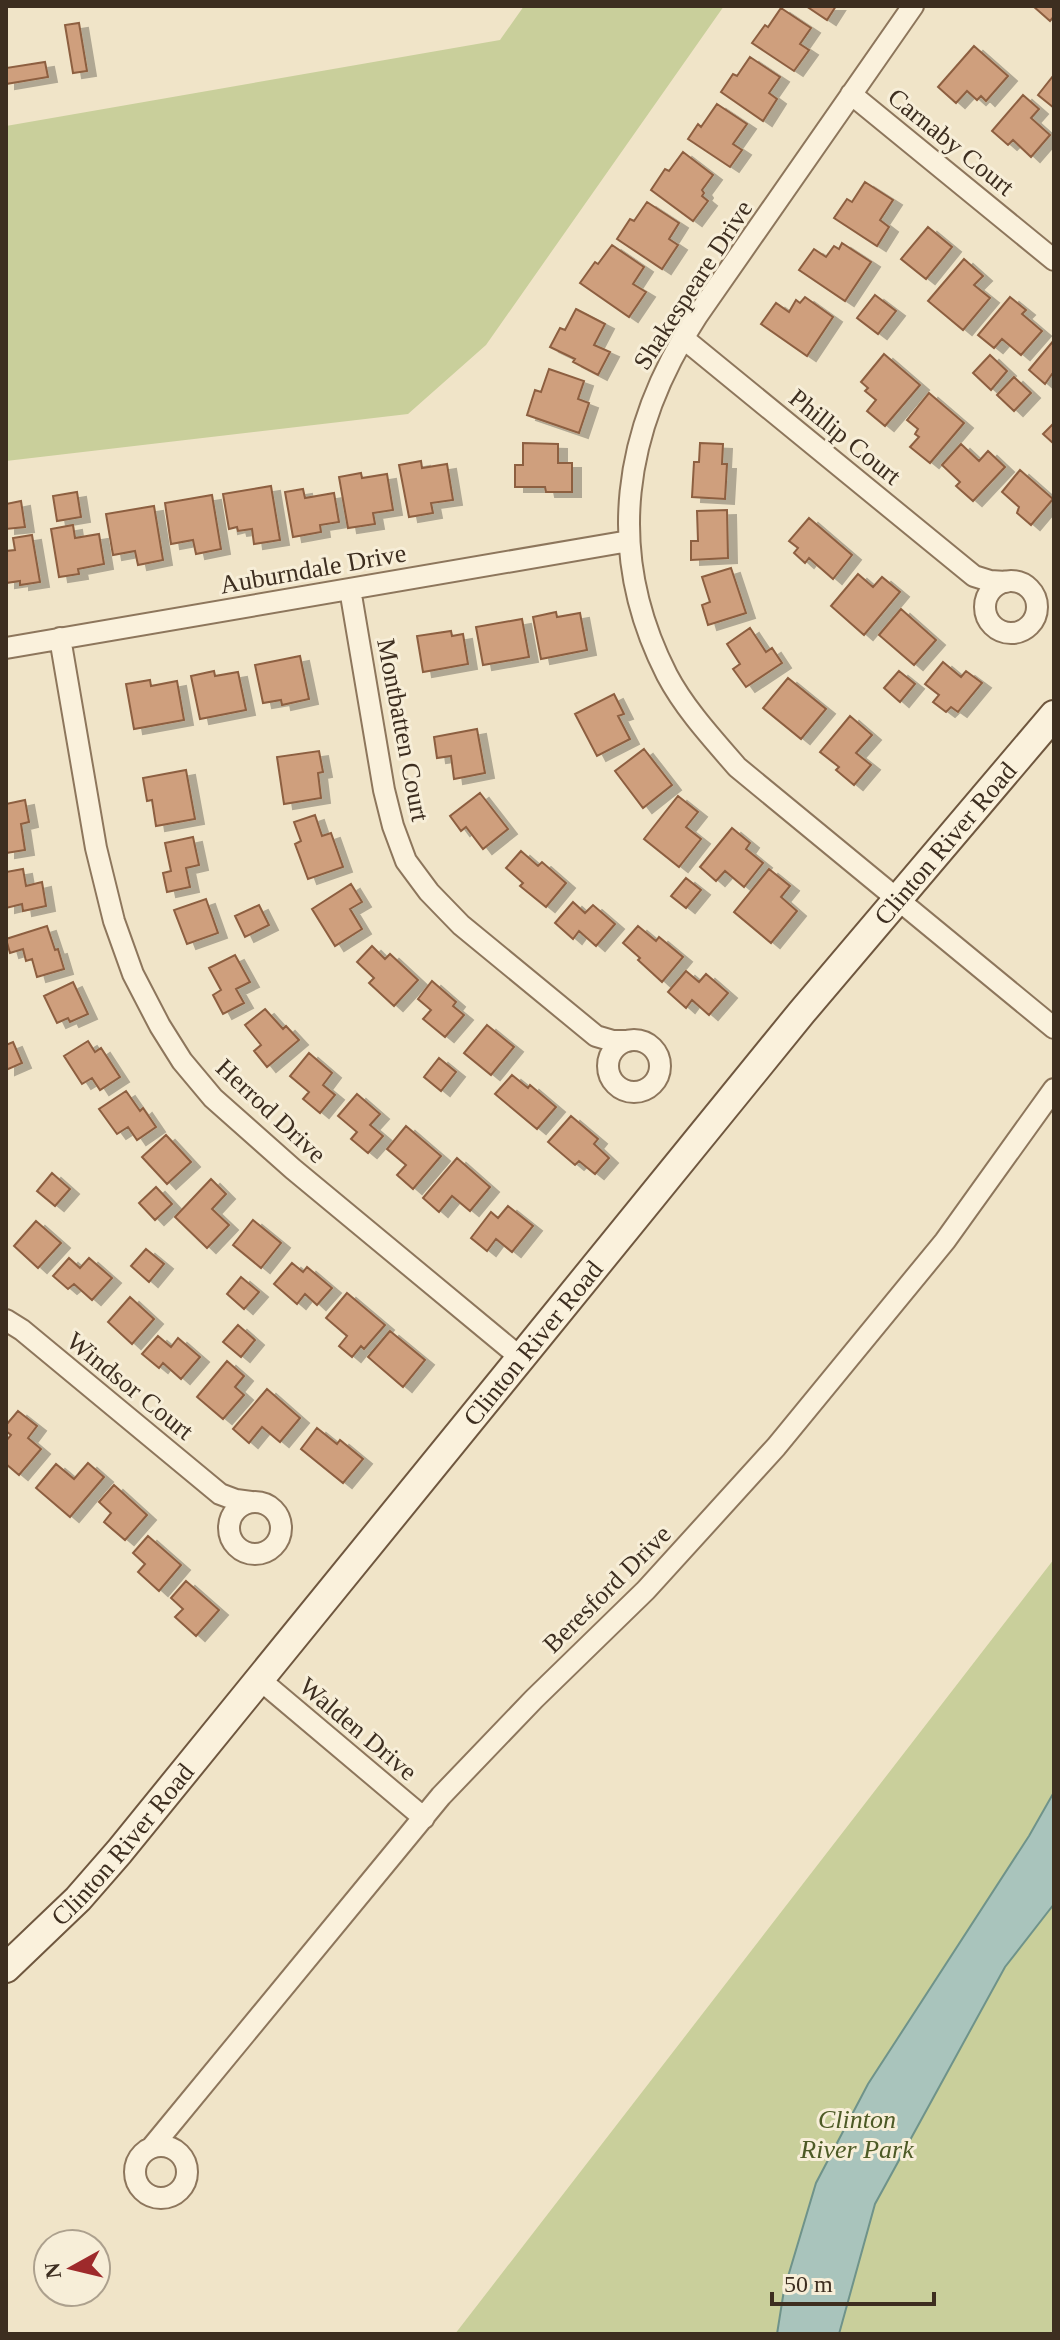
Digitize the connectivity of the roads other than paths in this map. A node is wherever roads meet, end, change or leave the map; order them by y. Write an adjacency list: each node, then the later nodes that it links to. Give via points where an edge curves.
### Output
1 (913, 6): 2 (street, Shakespeare Drive)
2 (851, 94): 3 (street, Carnaby Court); 4 (street, Shakespeare Drive)
3 (1054, 260)
4 (683, 338): 5 (street, Shakespeare Drive, via 655,390 645,422 636,457); 6 (street, Phillip Court)
5 (629, 541): 8 (street, Auburndale Drive); 13 (street, Shakespeare Drive, via 646,624 667,675 694,717 737,767)
6 (974, 576): 7 (street, Phillip Court); 9 (street, Phillip Court)
7 (1006, 582): 9 (street, via 991,591); 9 (street, Phillip Court, via 1023,584 1035,596 1036,613 1028,627 1013,634 997,629)
8 (350, 589): 10 (street, Auburndale Drive); 15 (street, Montbatten Court, via 384,790 406,861 461,925)
9 (985, 607)
10 (60, 638): 11 (street, Auburndale Drive); 20 (street, Herrod Drive, via 114,921 133,974 182,1061 213,1098 293,1169)
11 (6, 648)
12 (1054, 715): 13 (street, Clinton River Road)
13 (899, 899): 14 (street, Shakespeare Drive); 20 (street, Clinton River Road)
14 (1054, 1028)
15 (596, 1036): 16 (street, Montbatten Court); 17 (street, Montbatten Court)
16 (628, 1041): 17 (street, via 614,1050); 17 (street, Montbatten Court, via 653,1047 660,1062 658,1079 645,1090 628,1092 614,1083)
17 (608, 1066)
18 (1054, 1089): 25 (street, Beresford Drive, via 945,1241 776,1447 646,1590 534,1699)
19 (6, 1320): 21 (street, Windsor Court)
20 (521, 1358): 24 (street, Clinton River Road)
21 (220, 1494): 22 (street, Windsor Court); 23 (street, Windsor Court)
22 (251, 1502): 23 (street, via 236,1510); 23 (street, Windsor Court, via 268,1506 279,1519 280,1535 270,1549 254,1554 238,1549)
23 (228, 1525)
24 (259, 1679): 25 (street, Walden Drive); 26 (street, Clinton River Road, via 78,1899)
25 (424, 1818): 27 (street, Beresford Drive)
26 (6, 1968)
27 (180, 2112): 28 (street, Beresford Drive); 29 (street, Beresford Drive)
28 (152, 2147): 29 (street, via 169,2146); 29 (street, Beresford Drive, via 139,2158 135,2174 142,2190 157,2198 181,2190 188,2174)
29 (183, 2157)

